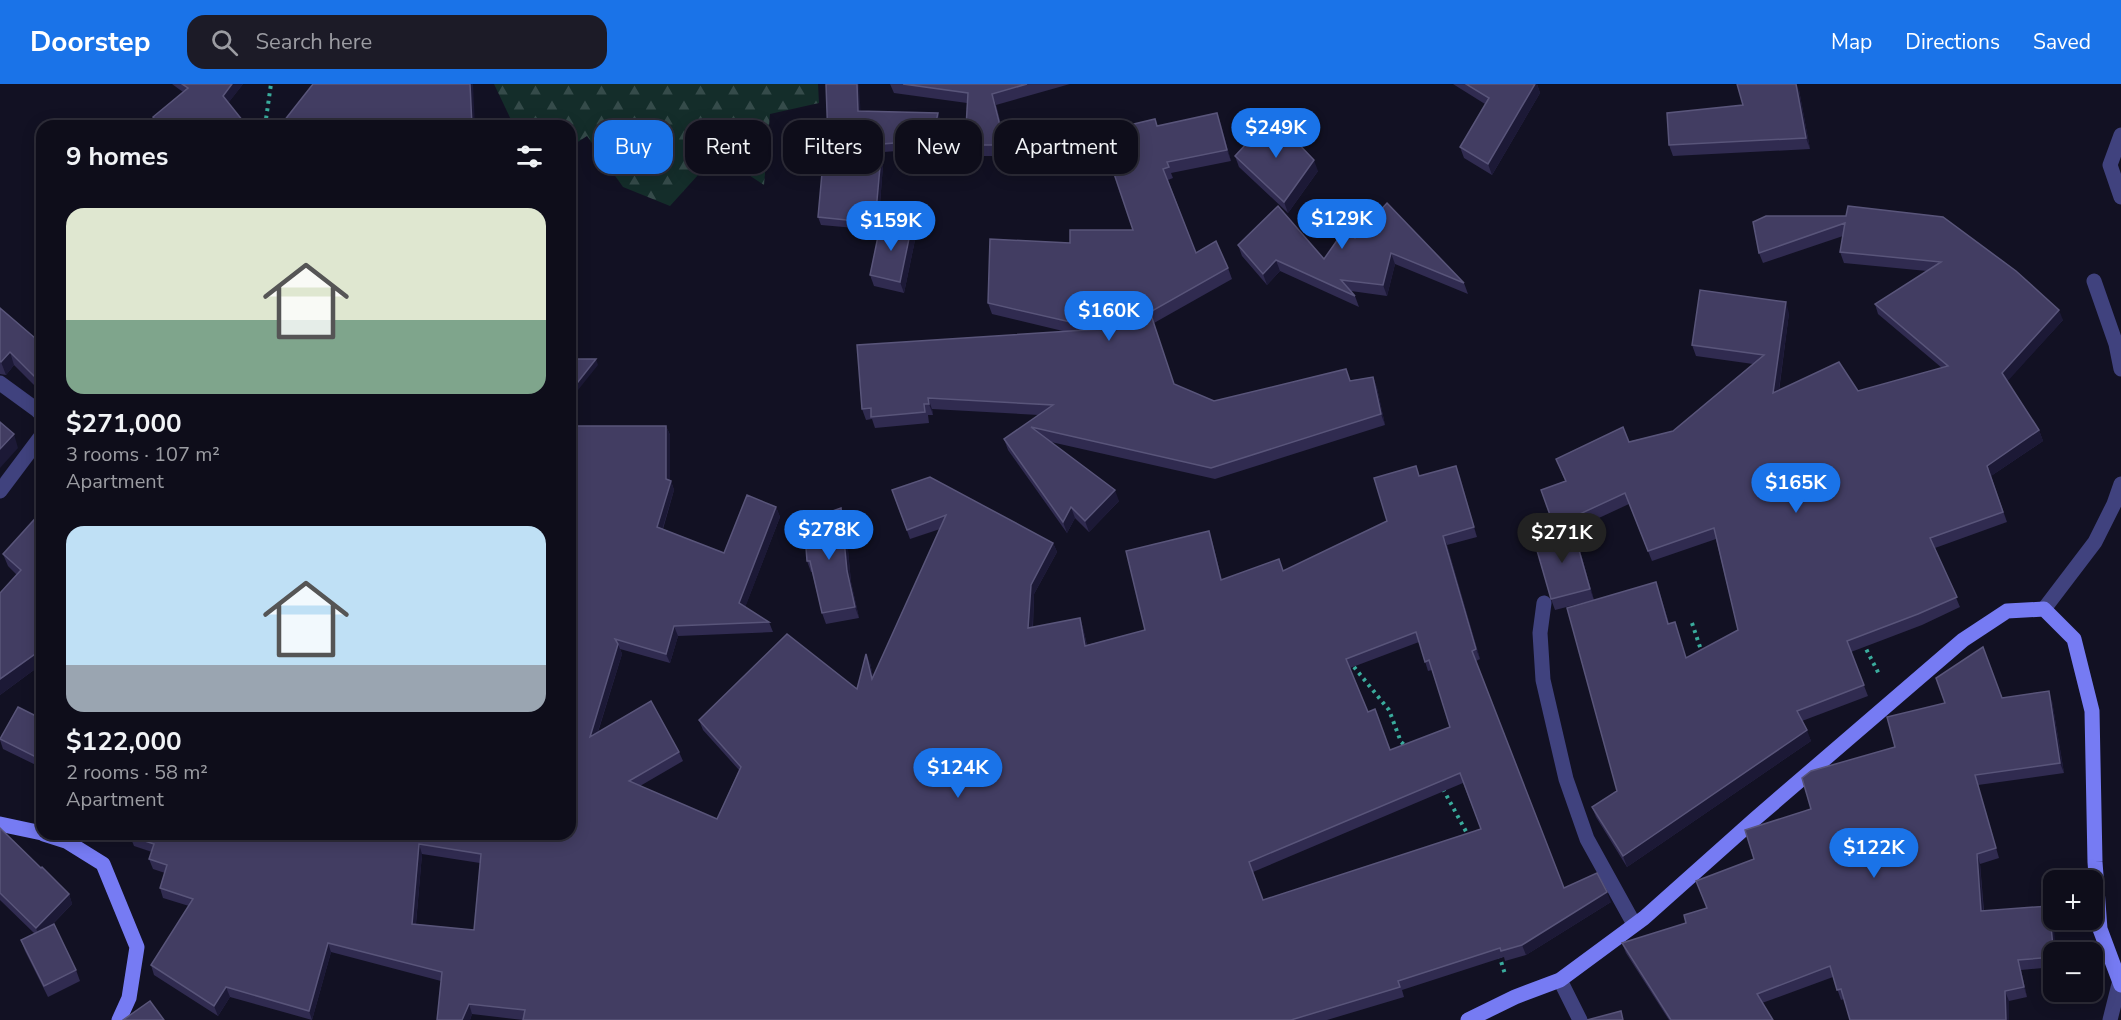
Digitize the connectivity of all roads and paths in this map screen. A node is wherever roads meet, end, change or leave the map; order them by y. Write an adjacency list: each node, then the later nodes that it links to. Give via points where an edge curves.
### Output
1 (271, 84): 2 (path)
2 (266, 120)
3 (2121, 135): 4 (street, via 2110,165)
4 (2121, 197)
5 (2094, 281): 6 (street)
6 (2121, 369)
7 (0, 383): 8 (street)
8 (36, 409)
9 (36, 443): 11 (street)
10 (2121, 484): 13 (street, via 2095,542)
11 (0, 491)
12 (1544, 603): 25 (street, via 1540,633 1543,680 1566,779 1587,839)
13 (2044, 609): 18 (street, via 2007,611 1963,640); 28 (street, via 2074,639 2092,711 2100,929)
14 (1692, 623): 16 (path)
15 (1859, 637): 18 (path)
16 (1702, 655)
17 (1354, 667): 19 (path, via 1389,710 1401,742)
18 (1895, 700): 25 (street)
19 (1415, 753)
20 (1442, 788): 24 (path)
21 (0, 824): 22 (street)
22 (36, 832)
23 (63, 840): 30 (street, via 103,864 137,947 129,998)
24 (1471, 843)
25 (1635, 924): 27 (street)
26 (1498, 952): 29 (path)
27 (1560, 980): 29 (street); 32 (street)
28 (2120, 985): 33 (street)
29 (1515, 997): 31 (street)
30 (119, 1020)
31 (1468, 1020)
32 (1580, 1020)
33 (2110, 1020)

